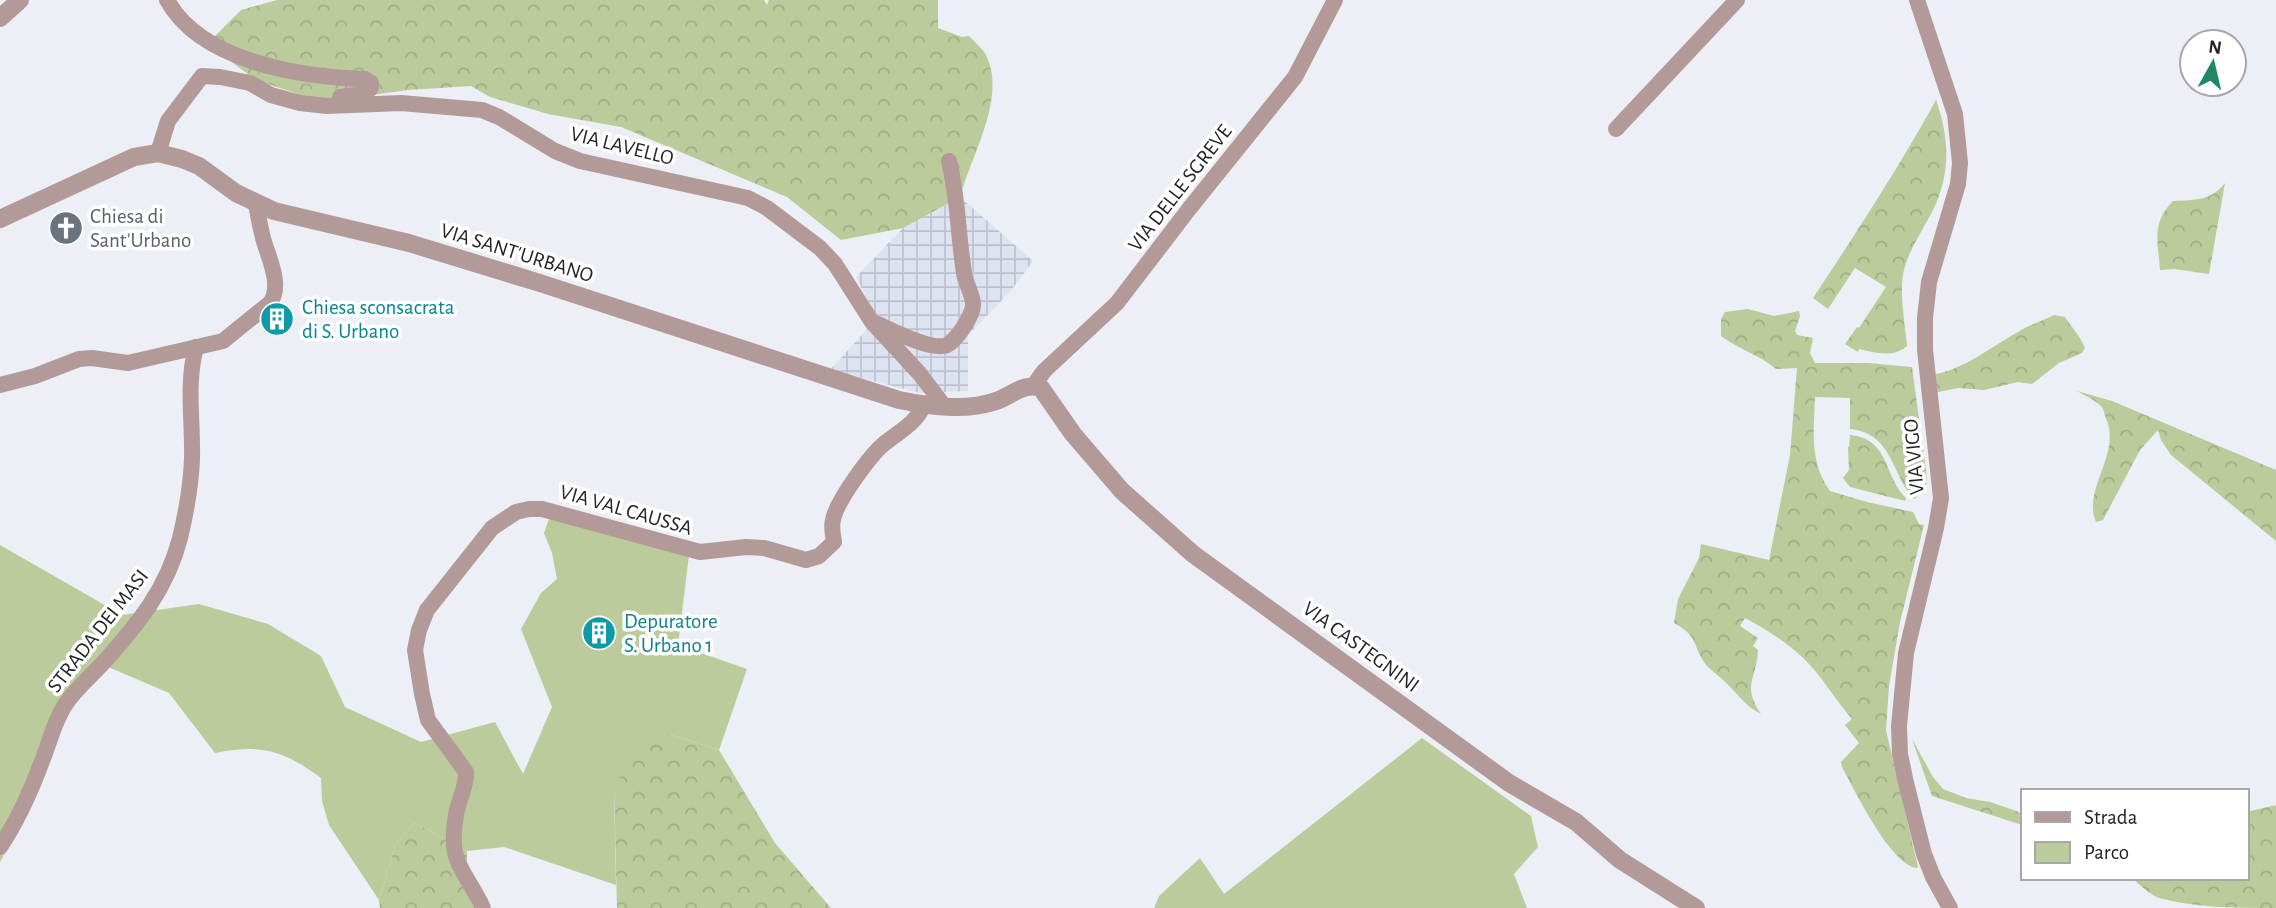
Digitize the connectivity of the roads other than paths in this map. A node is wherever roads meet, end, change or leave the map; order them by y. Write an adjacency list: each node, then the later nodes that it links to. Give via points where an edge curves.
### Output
1 (20, 0): 6 (street)
2 (167, 0): 7 (street, via 192,32 224,49 281,70 365,79 371,84 364,94)
3 (1335, 0): 15 (street, VIA DELLE SGREVE, via 1295,77 1117,303)
4 (1737, 0): 8 (street)
5 (1917, 0): 22 (street, VIA VIGO, via 1955,114 1960,163 1929,282 1925,318 1941,498 1906,653 1899,726 1902,764 1924,854)
6 (0, 18)
7 (310, 104): 9 (street, VIA LAVELLO, via 271,95 250,83 202,76 169,121); 13 (street, VIA LAVELLO, via 401,103 482,110 580,160 748,198 820,248)
8 (1616, 129)
9 (158, 153): 11 (street, VIA SANT'URBANO, via 200,166); 12 (street, via 134,157)
10 (949, 161): 13 (street, via 957,190 966,284 973,301 970,316 953,342 943,346 916,341)
11 (256, 204): 14 (street, via 274,276 274,298 223,341); 17 (street, VIA SANT'URBANO, via 409,243 874,394)
12 (0, 219)
13 (872, 321): 18 (street, VIA LAVELLO)
14 (195, 348): 16 (street, via 128,363 79,359); 19 (street, STRADA DEI MASI, via 190,380 190,480 181,534 167,578 117,648 66,703 30,794)
15 (1034, 385): 18 (street, VIA SANT'URBANO, via 995,402); 21 (street, VIA CASTEGNINI, via 1047,394 1073,434 1122,491 1194,554 1509,783 1576,822 1620,860)
16 (0, 386)
17 (925, 405): 18 (street, VIA SANT'URBANO); 20 (street, VIA VAL CAUSSA, via 856,476 833,519 834,542 819,556 806,560 764,548 700,552 542,509 516,512 492,528 427,610 415,650 428,720 466,772 456,815 454,854)
18 (945, 407)
19 (0, 847)
20 (483, 908)
21 (1696, 908)
22 (1950, 908)

